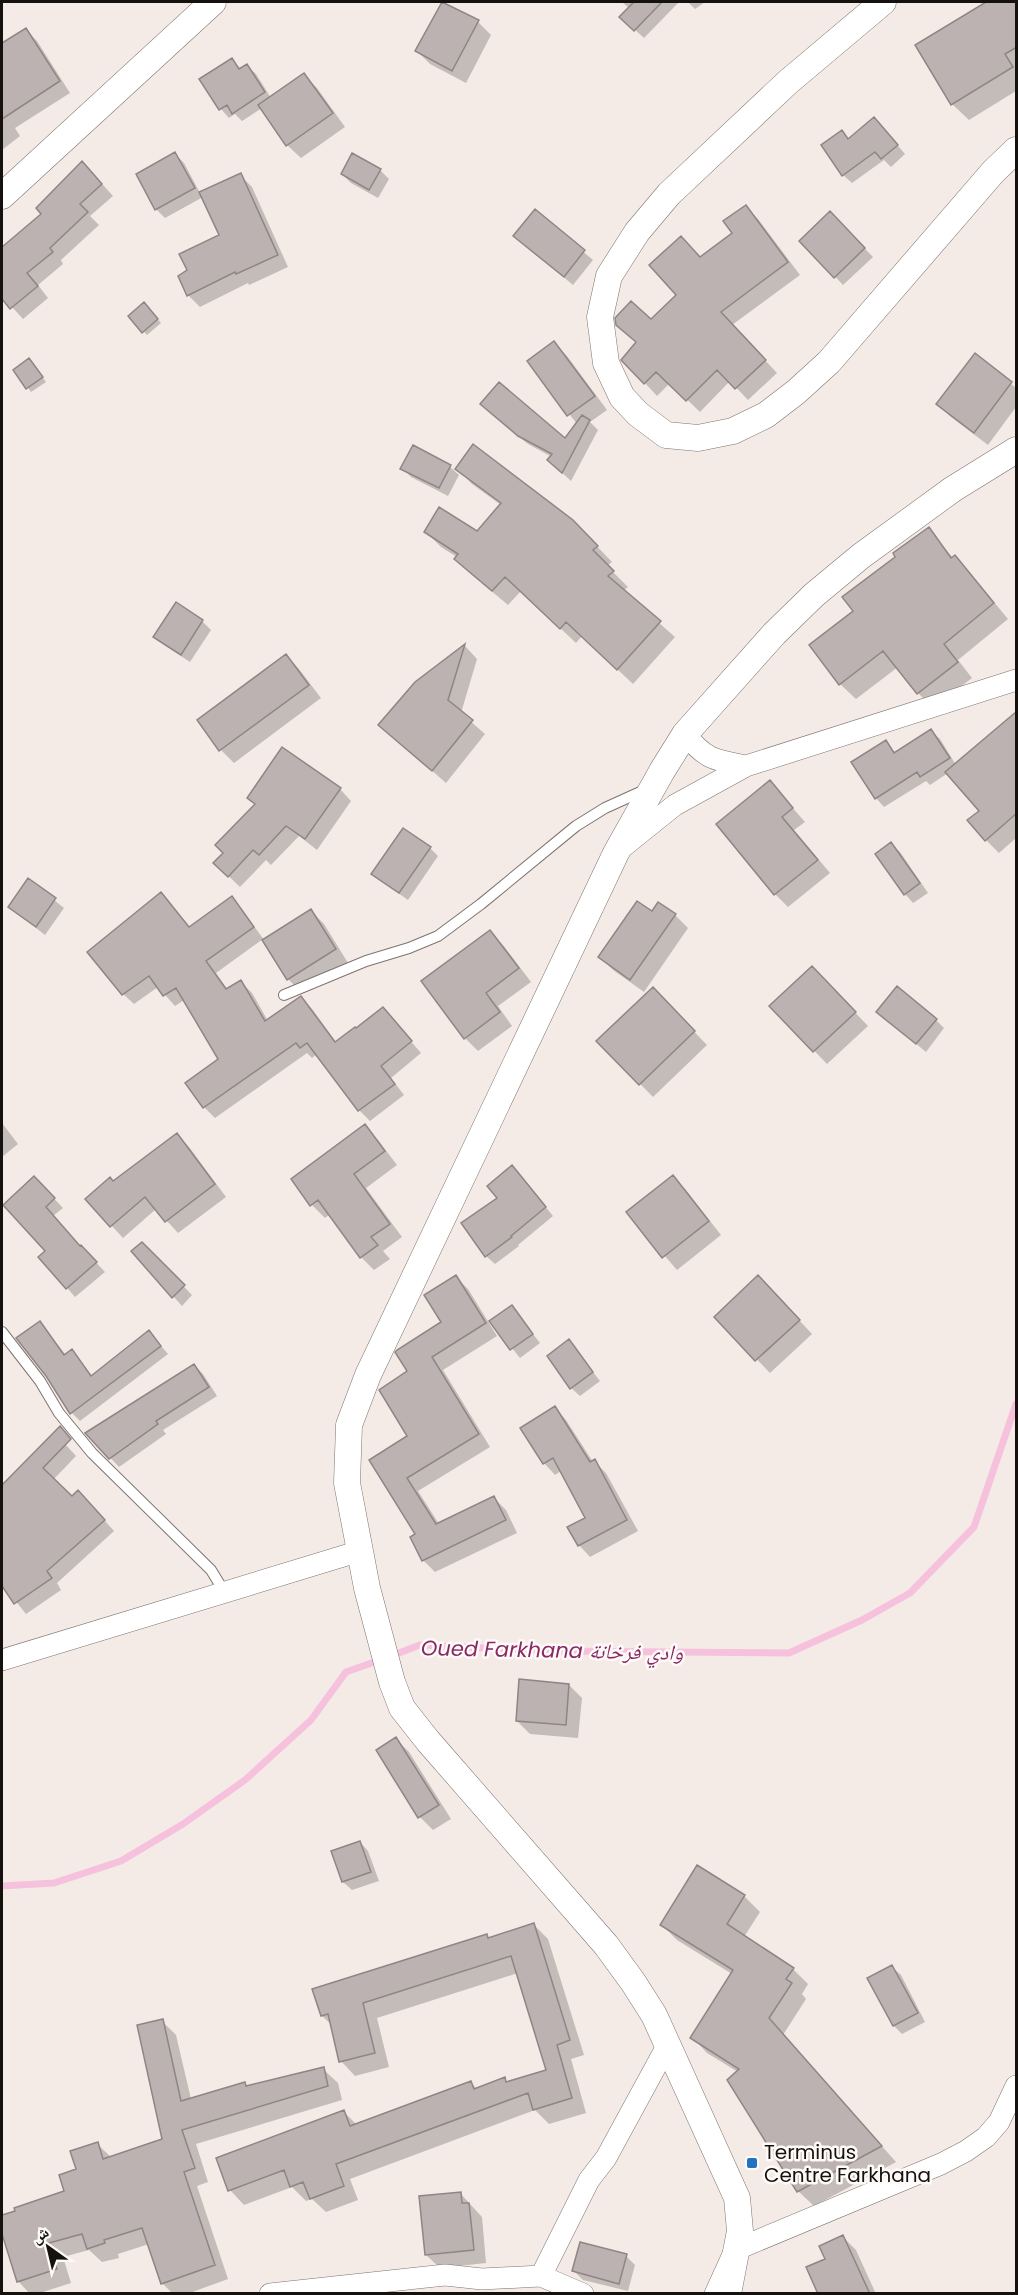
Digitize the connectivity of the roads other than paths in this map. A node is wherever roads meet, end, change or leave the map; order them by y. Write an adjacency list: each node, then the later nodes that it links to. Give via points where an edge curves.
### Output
1 (213, 2): 4 (street)
2 (883, 2): 3 (street, via 788,82 669,194 637,232 609,276 600,317 606,363 622,397 666,435 698,438 733,431 766,415 830,362 993,172)
3 (1017, 150)
4 (2, 196)
5 (1017, 450): 7 (street, via 912,518 814,595)
6 (1017, 680): 8 (street)
7 (685, 734): 8 (street, via 708,758); 9 (street)
8 (746, 766): 10 (street, via 675,805)
9 (654, 786): 10 (street); 11 (lane, via 576,826 438,936)
10 (616, 853): 13 (street, via 368,1375 349,1425 347,1483)
11 (284, 995)
12 (2, 1332): 14 (lane, via 92,1453 211,1569)
13 (360, 1551): 14 (street); 16 (street, via 402,1708 606,1945 654,2015)
14 (225, 1593): 15 (street)
15 (2, 1660)
16 (667, 2046): 18 (street, via 737,2198 740,2231); 19 (street, via 606,2158 589,2180)
17 (1017, 2086): 18 (street, via 999,2122 966,2151)
18 (735, 2250): 22 (street); 23 (street)
19 (541, 2277): 20 (street, via 445,2275); 21 (street)
20 (284, 2292)
21 (583, 2294)
22 (714, 2294)
23 (728, 2294)

